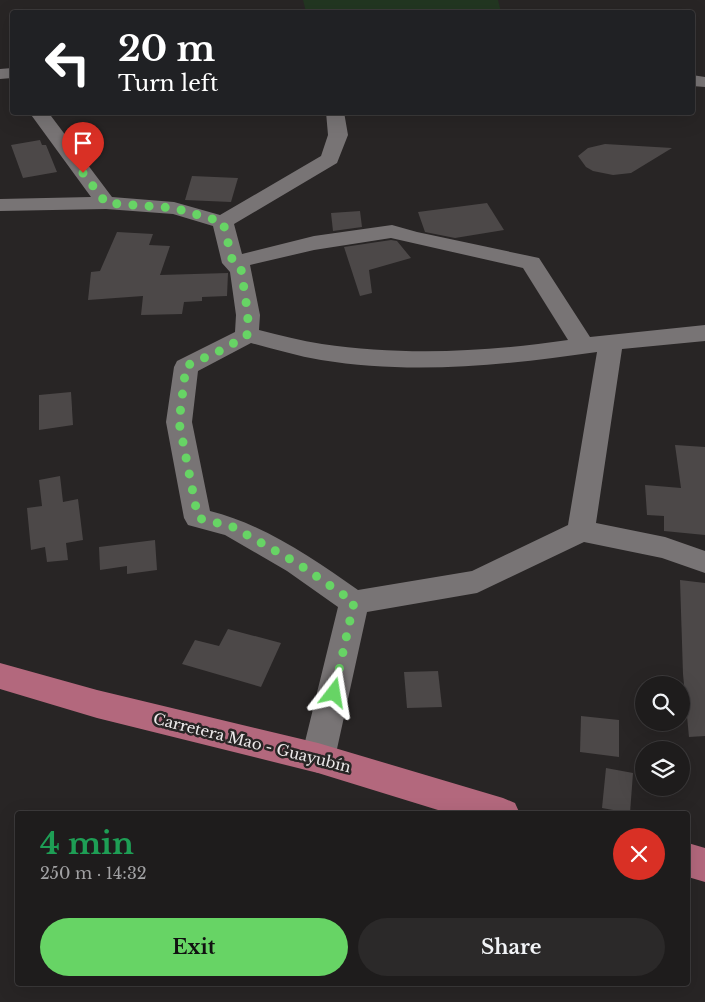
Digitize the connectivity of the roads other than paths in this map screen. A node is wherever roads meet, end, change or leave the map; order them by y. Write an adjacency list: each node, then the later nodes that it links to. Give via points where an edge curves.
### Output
1 (40, 115): 3 (street)
2 (335, 115): 5 (street, via 338,135 330,159)
3 (106, 203): 4 (street); 5 (street, via 174,208)
4 (0, 205)
5 (223, 222): 6 (street)
6 (233, 263): 8 (street, via 241,269 248,315); 10 (street, via 314,243 392,231 481,251 531,263)
7 (705, 333): 9 (street)
8 (247, 335): 10 (street, via 321,352 408,360 514,356); 13 (street, via 186,366 179,422 198,518 233,527 297,563)
9 (611, 342): 10 (street); 11 (street)
10 (584, 346)
11 (581, 531): 12 (street, via 665,548); 13 (street, via 477,582)
12 (705, 562)
13 (354, 602): 15 (street)
14 (0, 676): 15 (main road, Carretera Mao - Guayubín, via 97,704)
15 (318, 758): 16 (main road, Carretera Mao - Guayubín)
16 (493, 811)
17 (690, 861): 18 (main road)
18 (705, 865)

